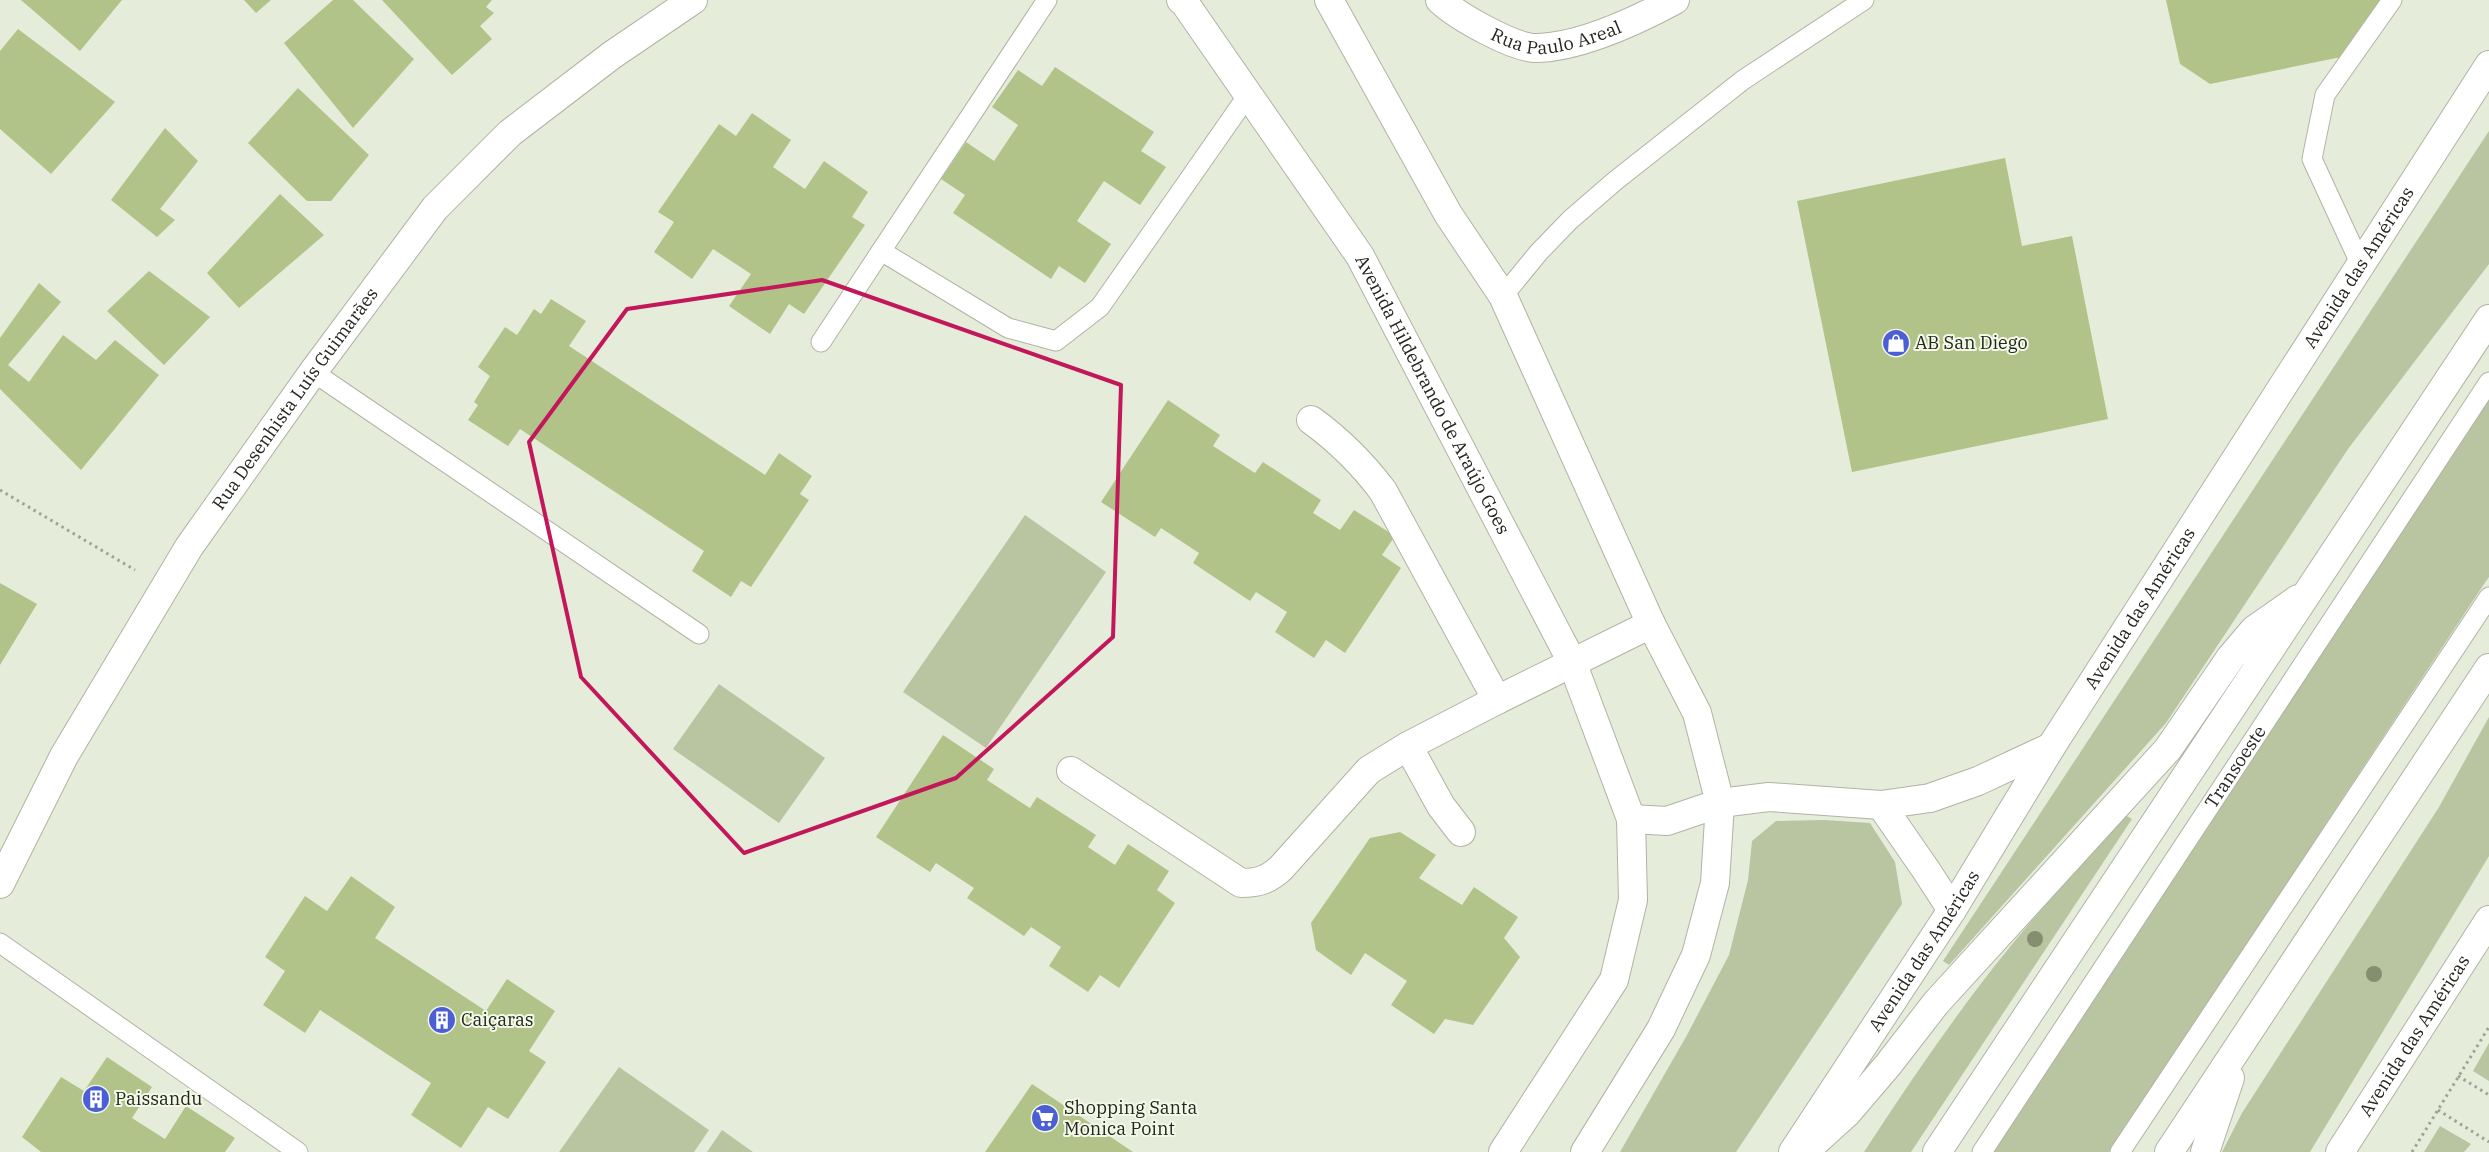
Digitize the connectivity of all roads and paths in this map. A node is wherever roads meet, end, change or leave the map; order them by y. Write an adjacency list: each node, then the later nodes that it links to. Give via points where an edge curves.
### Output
1 (693, 0): 16 (main road, Rua Desenhista Luís Guimarães, via 612,55 510,133 435,208)
2 (1047, 0): 11 (lane)
3 (1329, 0): 13 (main road, via 1448,214)
4 (1440, 0): 5 (main road, Rua Paulo Areal, via 1495,35 1537,49 1578,42)
5 (1675, 0)
6 (1864, 0): 13 (lane, via 1743,80 1615,181 1570,220)
7 (2392, 0): 12 (lane, via 2325,95 2312,158)
8 (1184, 1): 10 (main road, Avenida Hildebrando de Araújo Goes)
9 (2489, 65): 12 (main road, Avenida das Américas)
10 (1248, 95): 11 (lane, via 1100,308 1056,341 1008,328); 25 (main road, Avenida Hildebrando de Araújo Goes, via 1360,256)
11 (881, 251): 15 (lane)
12 (2361, 265): 29 (main road, Avenida das Américas)
13 (1502, 296): 23 (main road)
14 (2489, 319): 21 (main road)
15 (821, 342)
16 (313, 372): 20 (main road, Rua Desenhista Luís Guimarães, via 189,547); 24 (lane)
17 (2489, 382): 51 (lane, Transoeste)
18 (1311, 420): 27 (main road, via 1361,462 1383,491)
19 (0, 490): 20 (path)
20 (165, 587): 35 (main road, Rua Desenhista Luís Guimarães, via 64,756)
21 (2310, 592): 49 (main road, via 2248,637 2231,656 2168,749 1936,1003 1847,1112); 50 (main road)
22 (2489, 597): 52 (lane)
23 (1651, 624): 25 (main road); 31 (main road, via 1697,713)
24 (699, 634)
25 (1572, 662): 27 (main road); 33 (main road, Avenida Hildebrando de Araújo Goes)
26 (2489, 668): 40 (main road)
27 (1497, 700): 28 (main road)
28 (1408, 746): 30 (main road, via 1370,770 1270,878 1256,883 1241,883); 34 (main road, via 1441,806)
29 (2051, 747): 32 (main road, via 1978,781 1930,798); 36 (main road, Avenida das Américas)
30 (1071, 771)
31 (1720, 803): 32 (main road, via 1769,797); 33 (main road, via 1667,821); 47 (main road, via 1715,883 1696,955 1661,1029)
32 (1881, 805): 36 (main road)
33 (1632, 819): 46 (main road, via 1633,900 1614,980)
34 (1462, 832)
35 (0, 884)
36 (1952, 910): 48 (main road, Avenida das Américas)
37 (2489, 920): 55 (main road, Avenida das Américas)
38 (0, 943): 45 (lane)
39 (2489, 1027): 41 (path)
40 (2243, 1042): 53 (main road); 54 (main road)
41 (2458, 1076): 42 (path); 43 (path)
42 (2489, 1095)
43 (2438, 1110): 44 (path); 56 (path)
44 (2489, 1142)
45 (298, 1152)
46 (1503, 1152)
47 (1585, 1152)
48 (1793, 1152)
49 (1804, 1152)
50 (1938, 1152)
51 (1982, 1152)
52 (2120, 1152)
53 (2169, 1152)
54 (2205, 1152)
55 (2340, 1152)
56 (2412, 1152)

